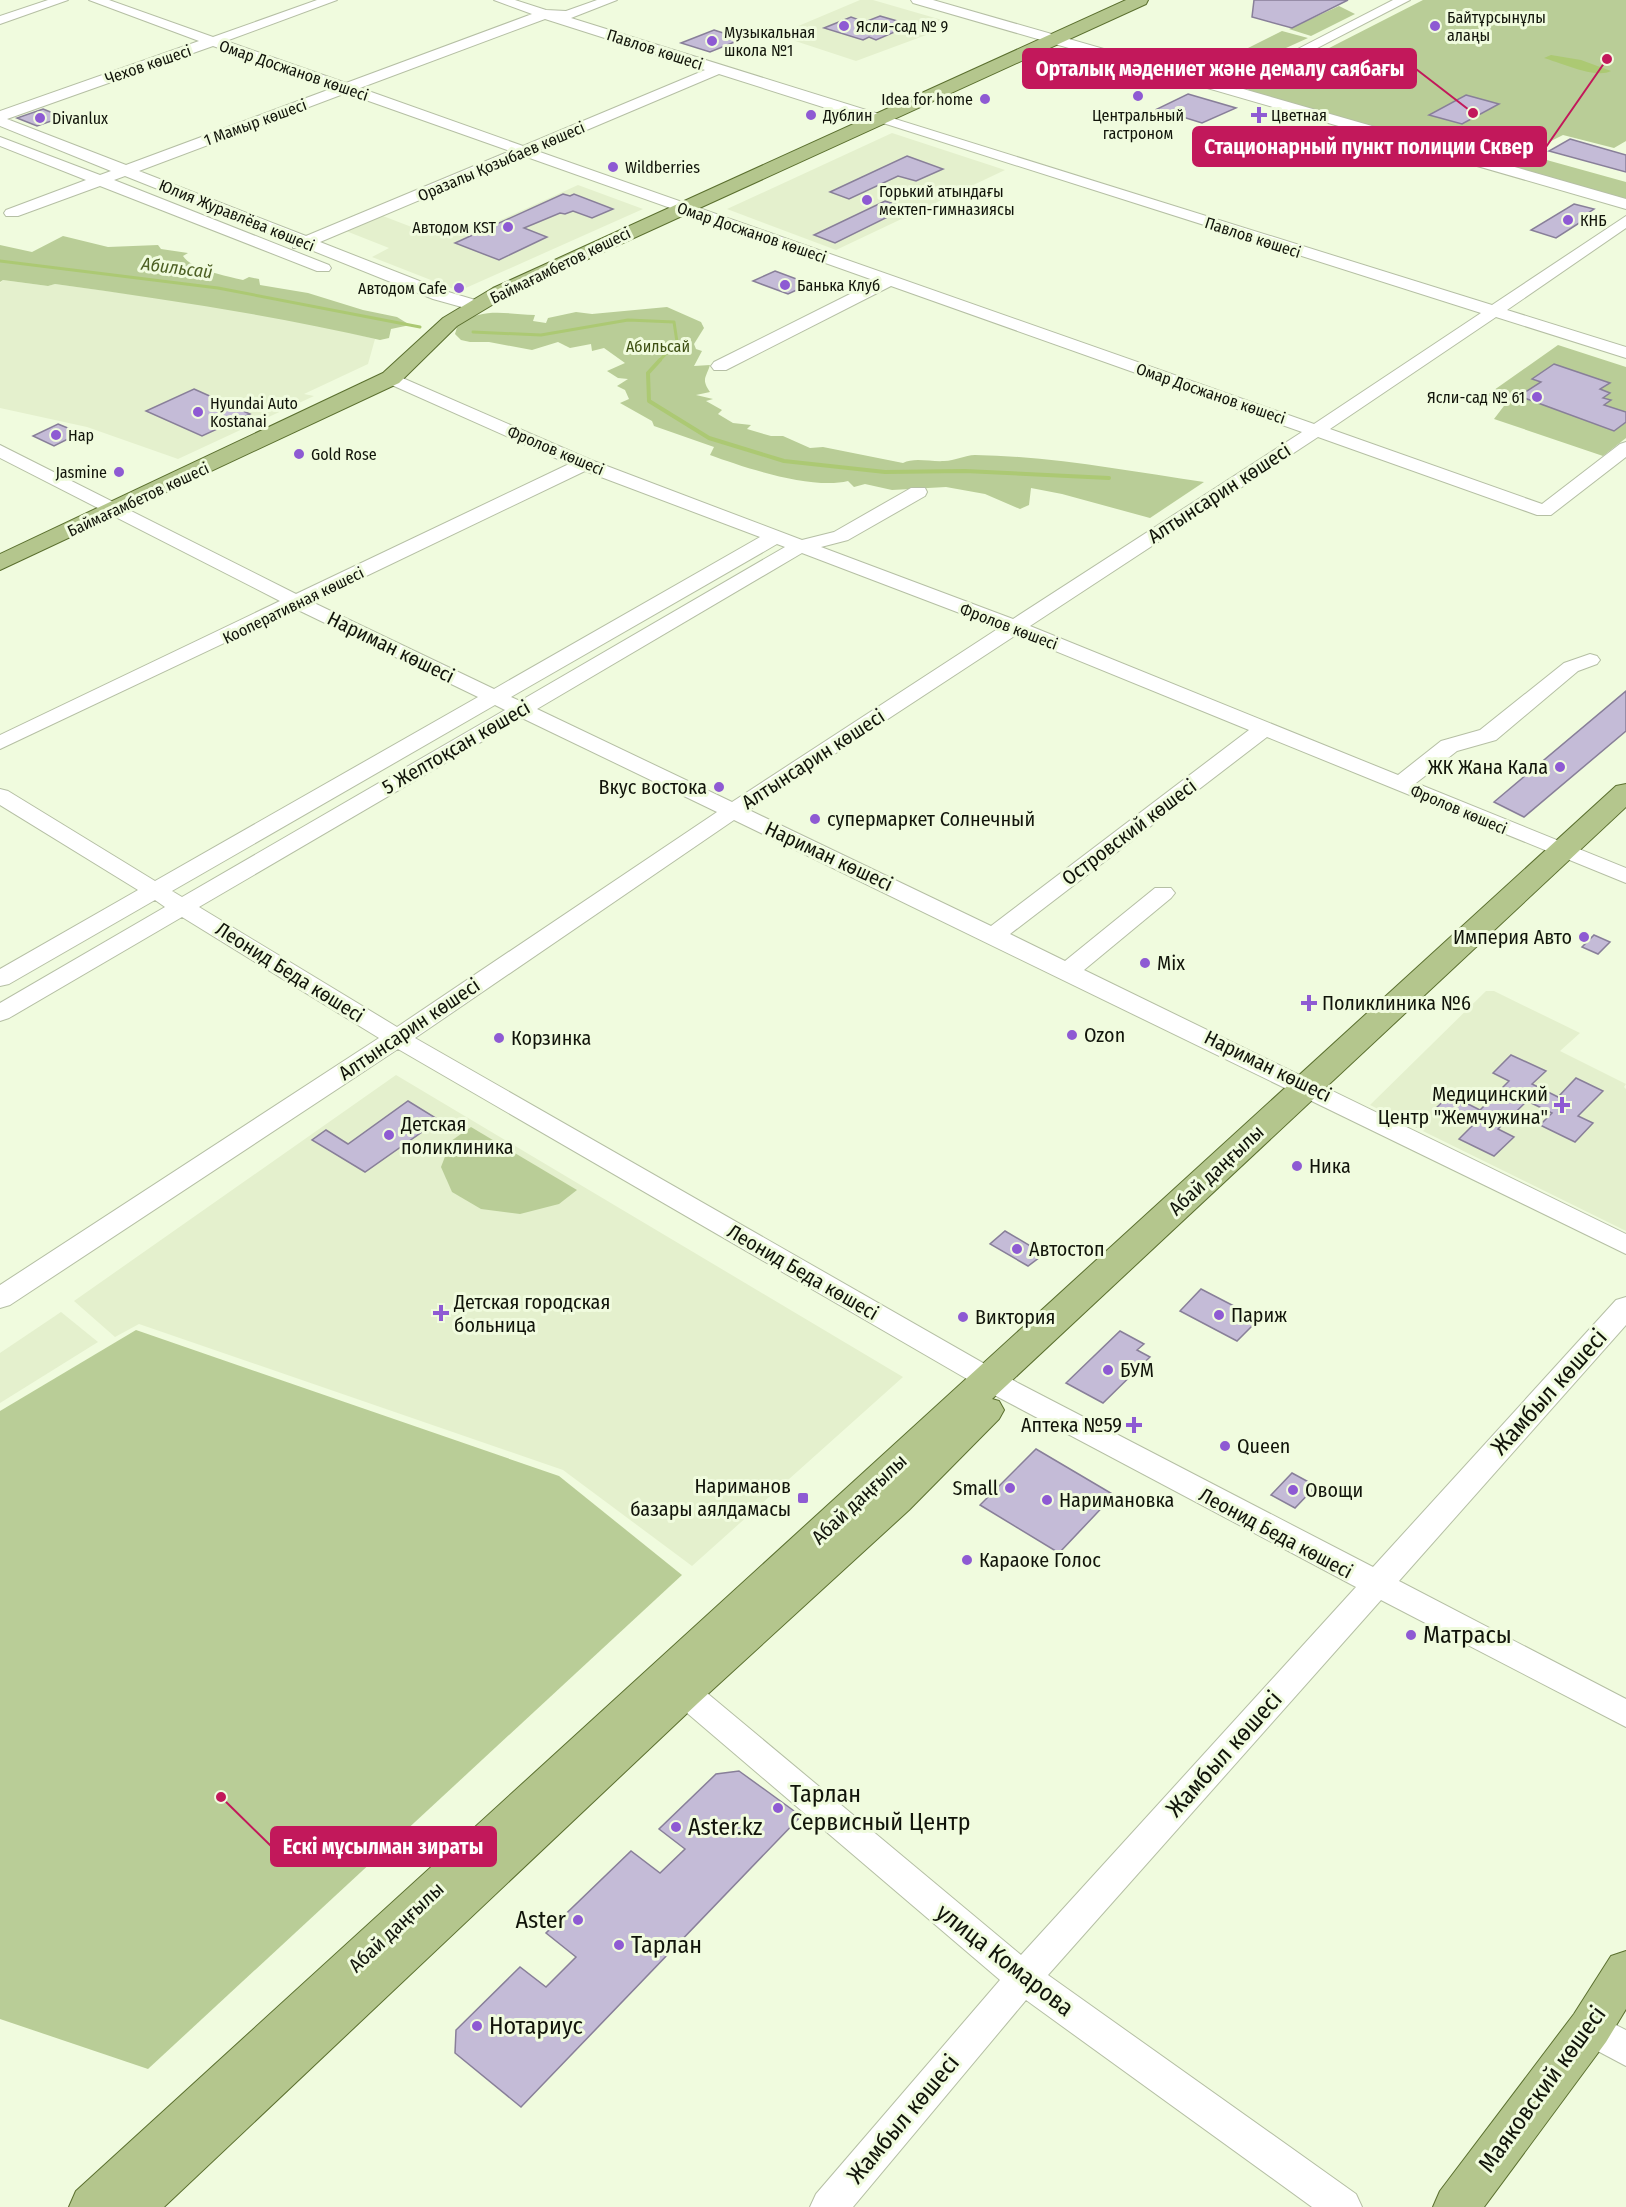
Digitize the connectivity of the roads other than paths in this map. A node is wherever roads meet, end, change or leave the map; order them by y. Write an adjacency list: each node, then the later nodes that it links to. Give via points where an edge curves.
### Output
1 (61, 0): 12 (street)
2 (96, 0): 14 (street, Омар Досжанов көшесі)
3 (330, 0): 14 (street, Чехов көшесі)
4 (501, 0): 10 (street, Павлов көшесі)
5 (519, 0): 11 (street, Павлов көшесі)
6 (610, 0): 11 (street)
7 (918, 0): 13 (street)
8 (1140, 0): 13 (main road, Баймағамбетов көшесі)
9 (1404, 0): 19 (street)
10 (545, 14): 11 (street, Павлов көшесі); 21 (street, 1 Мамыр көшесі)
11 (568, 18): 15 (street, Павлов көшесі); 17 (street); 24 (street, Павлов көшесі)
12 (0, 20)
13 (1054, 39): 24 (main road, Баймағамбетов көшесі); 36 (street)
14 (213, 41): 21 (street, Омар Досжанов көшесі); 23 (street, Чехов көшесі)
15 (695, 62): 16 (street, Павлов көшесі); 18 (street)
16 (719, 69): 24 (street, Павлов көшесі); 28 (street, Оразалы Қозыбаев көшесі)
17 (435, 71)
18 (670, 72)
19 (1260, 72)
20 (391, 88): 22 (street)
21 (347, 96): 22 (street, Омар Досжанов көшесі); 30 (street, 1 Мамыр көшесі)
22 (369, 97): 27 (street, Омар Досжанов көшесі)
23 (0, 118): 30 (street, Юлия Журавлёва көшесі)
24 (882, 118): 37 (main road, Баймағамбетов көшесі); 48 (street, Павлов көшесі)
25 (522, 134): 27 (street, Оразалы Қозыбаев көшесі)
26 (0, 141): 32 (street, Юлия Журавлёва көшесі)
27 (500, 143): 28 (street, Омар Досжанов көшесі); 29 (street, Оразалы Қозыбаев көшесі)
28 (524, 151): 37 (street, Омар Досжанов көшесі); 42 (street, Оразалы Қозыбаев көшесі)
29 (475, 153)
30 (125, 170): 32 (street, 1 Мамыр көшесі); 33 (street, Юлия Журавлёва көшесі)
31 (169, 172): 33 (street)
32 (99, 180): 34 (street, Юлия Журавлёва көшесі); 38 (street, 1 Мамыр көшесі)
33 (149, 180): 34 (street); 41 (street, Юлия Журавлёва көшесі)
34 (123, 190): 35 (street); 43 (street, Юлия Журавлёва көшесі)
35 (101, 198)
36 (1626, 204)
37 (683, 208): 46 (street, Омар Досжанов көшесі); 47 (main road, Баймағамбетов көшесі)
38 (12, 213)
39 (1626, 221): 48 (street, Алтынсарин көшесі)
40 (304, 224): 41 (street)
41 (282, 233): 42 (street, Юлия Журавлёва көшесі); 43 (street)
42 (306, 242): 44 (street, Оразалы Қозыбаев көшесі); 47 (street, Юлия Журавлёва көшесі)
43 (259, 243): 44 (street, Юлия Журавлёва көшесі)
44 (283, 252): 45 (street, Юлия Журавлёва көшесі)
45 (335, 273)
46 (890, 280): 50 (street); 52 (street, Омар Досжанов көшесі)
47 (476, 306): 51 (main road, Баймағамбетов көшесі, via 446,316 413,361)
48 (1490, 312): 49 (street, Павлов көшесі); 52 (street, Алтынсарин көшесі)
49 (1626, 353)
50 (720, 366)
51 (391, 378): 55 (street, Фролов көшесі); 57 (main road, Баймағамбетов көшесі)
52 (1315, 430): 53 (street, Омар Досжанов көшесі, via 1544,511); 62 (street, Алтынсарин көшесі)
53 (1626, 448)
54 (0, 451): 57 (street, Нариман көшесі)
55 (584, 464): 58 (street, Фролов көшесі); 61 (street, Кооперативная көшесі)
56 (918, 492): 59 (street, 5 Желтоқсан көшесі, via 841,536)
57 (112, 512): 60 (main road, Баймағамбетов көшесі); 61 (street, Нариман көшесі)
58 (775, 537): 59 (street, Фролов көшесі); 64 (street, 5 Желтоқсан көшесі)
59 (801, 546): 62 (street, Фролов көшесі); 65 (street, 5 Желтоқсан көшесі)
60 (0, 563)
61 (298, 603): 64 (street, Нариман көшесі); 67 (street, Кооперативная көшесі)
62 (1014, 627): 66 (street, Фролов көшесі); 71 (street, Алтынсарин көшесі)
63 (1590, 660): 68 (street, via 1572,667 1488,735 1449,746)
64 (494, 696): 65 (street, Нариман көшесі); 75 (street, 5 Желтоқсан көшесі)
65 (521, 709): 71 (street, Нариман көшесі); 77 (street, 5 Желтоқсан көшесі)
66 (1264, 729): 68 (street, Фролов көшесі); 78 (street, Островский көшесі)
67 (0, 743)
68 (1401, 784): 73 (street, Фролов көшесі)
69 (1626, 792): 73 (main road, Абай даңғылы)
70 (0, 796): 75 (street, Леонид Беда көшесі)
71 (734, 811): 78 (street, Нариман көшесі); 82 (street, Алтынсарин көшесі)
72 (1626, 813): 73 (main road, Абай даңғылы)
73 (1570, 854): 74 (street, Фролов көшесі); 83 (main road, Абай даңғылы)
74 (1626, 876)
75 (156, 890): 77 (street, Леонид Беда көшесі); 80 (street, 5 Желтоқсан көшесі)
76 (1163, 893): 79 (street)
77 (183, 906): 81 (street, 5 Желтоқсан көшесі); 82 (street, Леонид Беда көшесі)
78 (994, 935): 79 (street, Нариман көшесі)
79 (1068, 970): 83 (street, Нариман көшесі)
80 (0, 978)
81 (0, 1013)
82 (397, 1038): 85 (street, Алтынсарин көшесі); 87 (street, Леонид Беда көшесі)
83 (1316, 1090): 84 (street, Нариман көшесі); 87 (main road, Абай даңғылы)
84 (1626, 1245)
85 (0, 1298)
86 (1626, 1307): 88 (street, Жамбыл көшесі)
87 (999, 1385): 88 (street, Леонид Беда көшесі); 89 (main road, Абай даңғылы, via 896,1500); 94 (main road, Абай даңғылы)
88 (1376, 1585): 90 (street, Леонид Беда көшесі); 92 (street, Жамбыл көшесі)
89 (684, 1692): 92 (street, улица Комарова); 95 (main road, Абай даңғылы)
90 (1626, 1713)
91 (1626, 1970): 93 (main road, Маяковский көшесі)
92 (1023, 1978): 96 (street, Жамбыл көшесі); 97 (street, улица Комарова)
93 (1608, 2038): 98 (main road, Маяковский көшесі)
94 (92, 2207)
95 (131, 2207)
96 (829, 2207)
97 (1342, 2207)
98 (1456, 2207)

